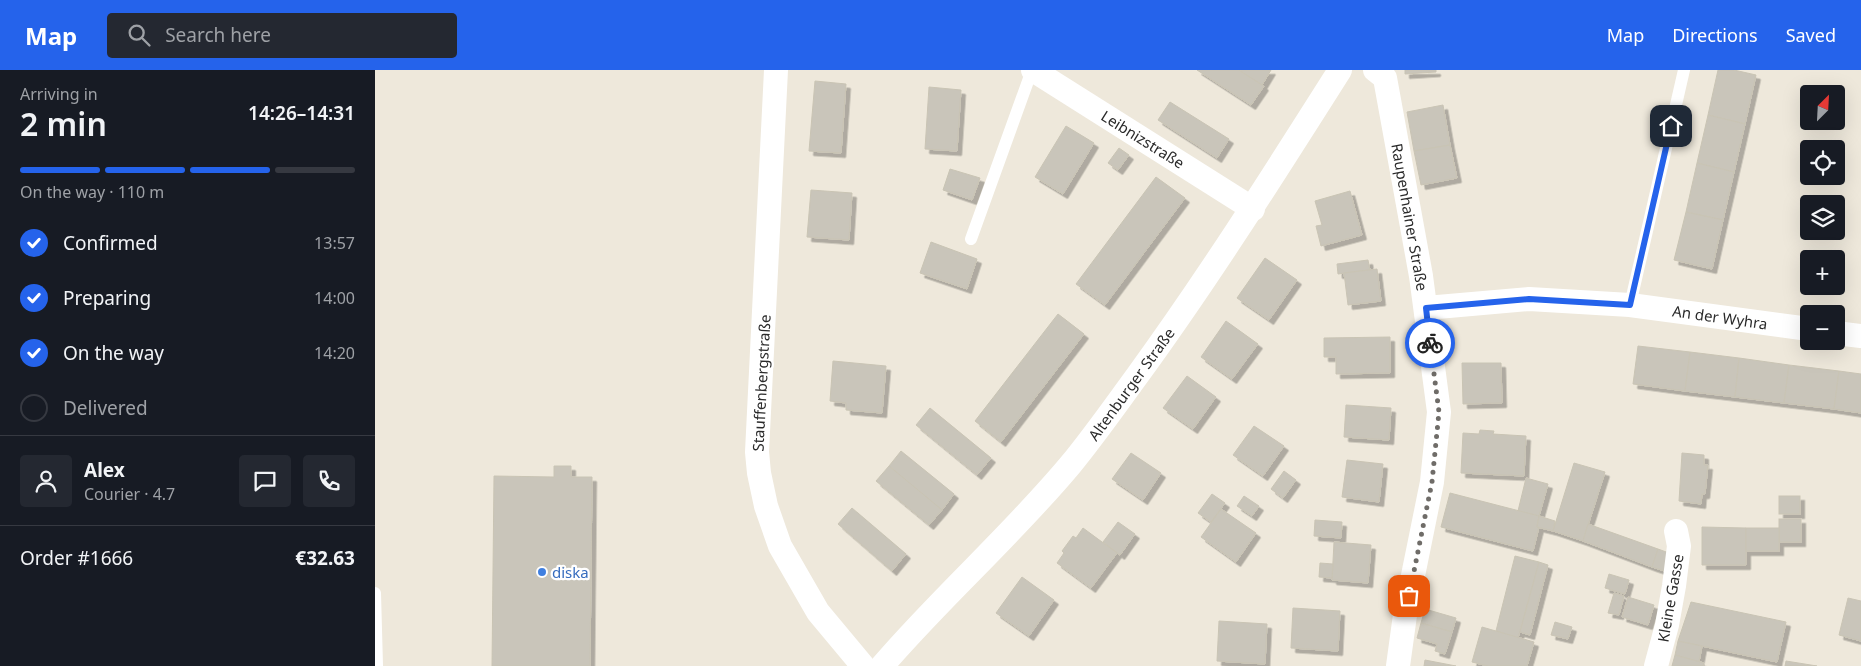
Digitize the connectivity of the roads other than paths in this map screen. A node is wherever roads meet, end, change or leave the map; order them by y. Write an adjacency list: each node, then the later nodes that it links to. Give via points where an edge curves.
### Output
1 (776, 70): 16 (street, Stauffenbergstraße, via 757,452 759,473 780,546 818,612)
2 (1033, 70): 6 (street, Leibnizstraße); 7 (lane, Leibnizstraße)
3 (1340, 70): 6 (street, Altenburger Straße)
4 (1375, 70): 9 (street, Raupenhainer Straße, via 1385,78)
5 (1683, 70): 8 (lane)
6 (1253, 209): 17 (street, Altenburger Straße, via 1177,320 1071,464 1014,529 934,608)
7 (971, 239)
8 (1630, 305): 9 (street, An der Wyhra, via 1529,299); 10 (street, An der Wyhra)
9 (1426, 308): 18 (street, Raupenhainer Straße, via 1439,412 1432,482)
10 (1800, 328)
11 (1845, 334): 12 (street)
12 (1861, 336)
13 (1676, 531): 19 (street, Kleine Gasse, via 1679,546 1674,586)
14 (375, 592): 15 (lane)
15 (377, 666)
16 (863, 666)
17 (882, 666)
18 (1398, 666)
19 (1656, 666)

